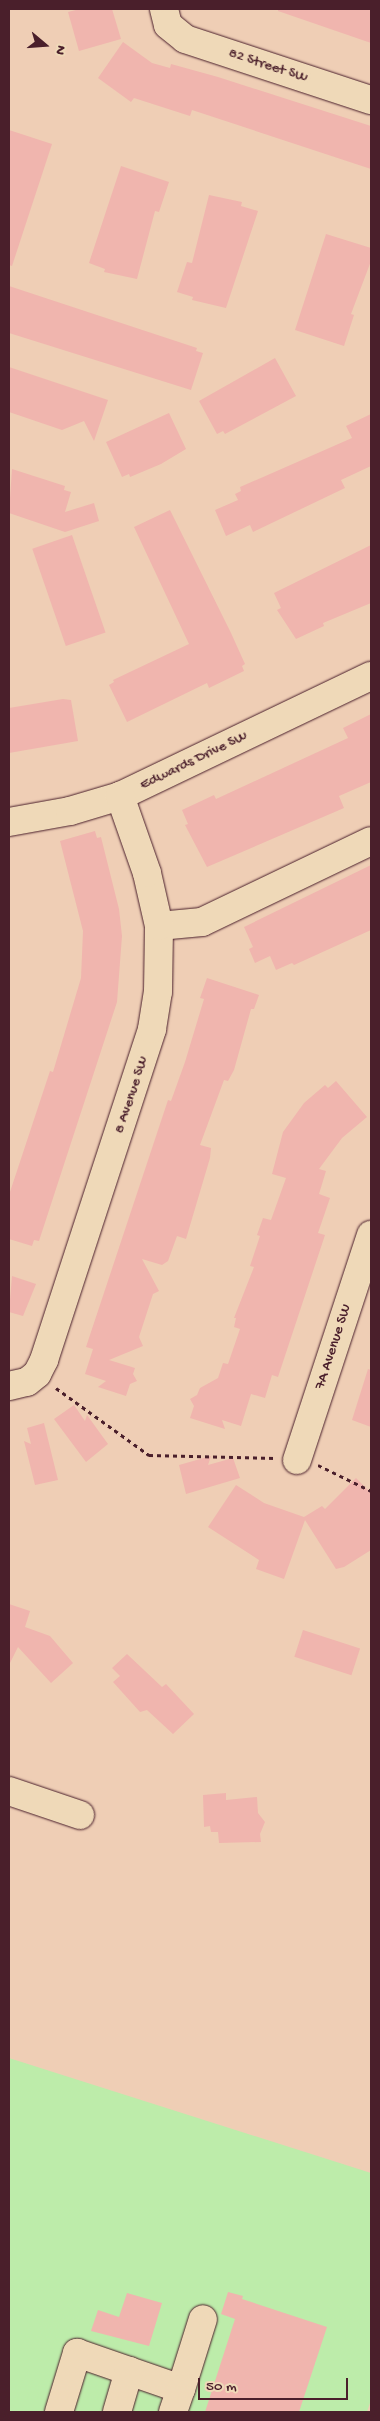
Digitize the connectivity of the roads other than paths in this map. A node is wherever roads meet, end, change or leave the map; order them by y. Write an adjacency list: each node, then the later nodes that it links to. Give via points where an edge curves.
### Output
1 (166, 17): 2 (street, 82 Street SW, via 190,41)
2 (371, 100)
3 (371, 676): 4 (street, Edwards Drive SW)
4 (120, 796): 5 (street, Edwards Drive SW, via 70,811); 7 (street, 8 Avenue SW, via 147,873)
5 (9, 822)
6 (371, 841): 7 (street, via 202,922)
7 (159, 926): 9 (street, 8 Avenue SW, via 158,992 152,1029)
8 (371, 1235): 10 (street, 7A Avenue SW)
9 (24, 1381)
10 (298, 1460)
11 (9, 1791): 12 (street)
12 (80, 1815)
13 (203, 2319): 15 (street)
14 (129, 2371): 15 (street); 16 (street, via 77,2353); 17 (street)
15 (177, 2401)
16 (59, 2412)
17 (117, 2412)

